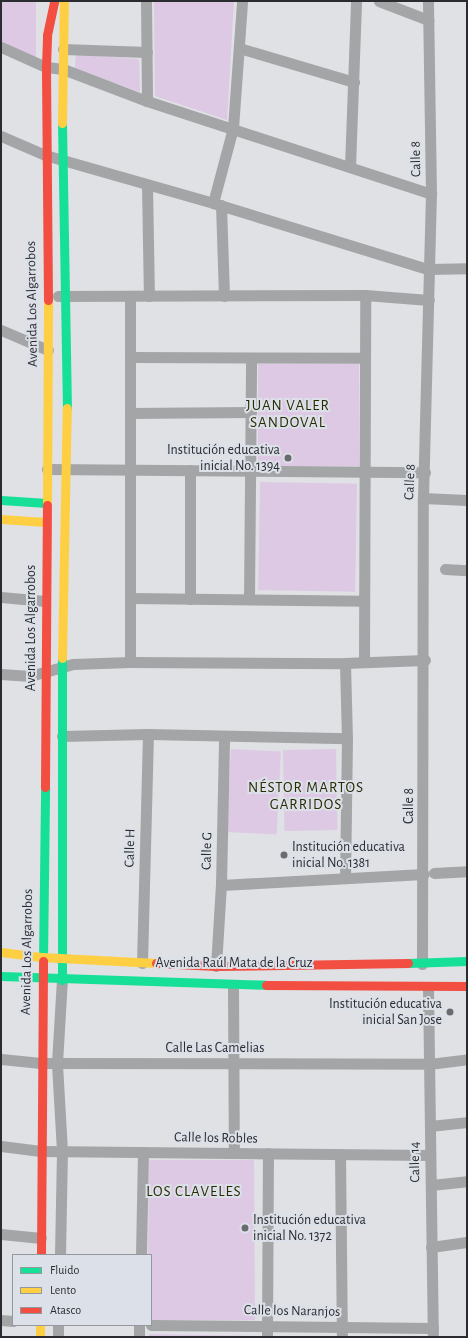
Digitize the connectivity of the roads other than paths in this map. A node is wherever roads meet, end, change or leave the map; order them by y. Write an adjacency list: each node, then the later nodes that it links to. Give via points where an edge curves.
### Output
1 (54, 1): 13 (street, Avenida Los Algarrobos, via 47,35)
2 (64, 1): 11 (street)
3 (146, 1): 12 (street)
4 (242, 1): 10 (street)
5 (356, 1): 15 (street)
6 (380, 1): 8 (street)
7 (428, 1): 8 (street, Calle 8)
8 (428, 20): 23 (street, Calle 8)
9 (1, 47): 13 (street)
10 (240, 48): 15 (street); 17 (street)
11 (63, 49): 12 (street); 14 (street)
12 (147, 52): 16 (street)
13 (46, 67): 14 (street); 19 (street, Avenida Los Algarrobos)
14 (63, 69): 16 (street); 20 (street)
15 (354, 82): 21 (street)
16 (147, 101): 17 (street)
17 (233, 128): 21 (street); 24 (street)
18 (1, 136): 19 (street)
19 (45, 155): 20 (street); 28 (street, Avenida Los Algarrobos)
20 (62, 159): 22 (street); 29 (street)
21 (350, 167): 23 (street)
22 (147, 185): 24 (street); 31 (street)
23 (431, 194): 26 (street, Calle 8)
24 (217, 204): 26 (street); 32 (street)
25 (467, 268): 26 (street)
26 (428, 269): 33 (street, Calle 8)
27 (365, 295): 32 (street); 33 (street); 38 (street)
28 (47, 296): 29 (street); 35 (street, Avenida Los Algarrobos)
29 (65, 296): 30 (street); 42 (street)
30 (130, 296): 31 (street); 36 (street)
31 (149, 296): 32 (street)
32 (224, 296)
33 (429, 300): 46 (street, Calle 8)
34 (1, 330): 35 (street)
35 (48, 350): 41 (street, Avenida Los Algarrobos)
36 (130, 357): 37 (street); 40 (street)
37 (251, 358): 38 (street); 39 (street)
38 (365, 358): 47 (street)
39 (251, 412): 40 (street); 45 (street)
40 (130, 413): 43 (street)
41 (47, 469): 42 (street); 51 (street, Avenida Los Algarrobos)
42 (66, 470): 43 (street); 66 (street)
43 (131, 470): 44 (street); 57 (street)
44 (190, 470): 45 (street); 58 (street)
45 (251, 472): 47 (street); 59 (street)
46 (425, 472): 47 (street); 48 (street, Calle 8)
47 (364, 473): 61 (street)
48 (424, 498): 50 (street); 62 (street, Calle 8)
49 (1, 500): 51 (street)
50 (467, 500)
51 (46, 503): 53 (street, Avenida Los Algarrobos)
52 (1, 519): 53 (street)
53 (46, 522): 60 (street, Avenida Los Algarrobos)
54 (445, 569): 55 (street)
55 (467, 570)
56 (1, 597): 60 (street)
57 (131, 598): 58 (street); 63 (street)
58 (190, 599): 59 (street)
59 (249, 599): 61 (street)
60 (45, 601): 67 (street, Avenida Los Algarrobos)
61 (364, 601): 64 (street)
62 (425, 660): 64 (street); 74 (street, Calle 8)
63 (130, 662): 65 (street); 66 (street, via 73,664)
64 (364, 662): 65 (street)
65 (345, 663): 72 (street)
66 (62, 668): 67 (street); 70 (street)
67 (46, 673): 68 (street, via 30,676); 78 (street, Avenida Los Algarrobos)
68 (1, 674)
69 (148, 734): 70 (street); 71 (street); 81 (street, Calle H)
70 (62, 736): 79 (street)
71 (224, 736): 72 (street); 76 (street, Calle G)
72 (347, 738): 75 (street)
73 (467, 871): 74 (street)
74 (429, 873): 75 (street); 82 (street, Calle 8)
75 (345, 878): 76 (street)
76 (221, 884): 83 (street, Calle G)
77 (1, 952): 78 (street, Avenida Raúl Mata de la Cruz)
78 (41, 957): 79 (street, Avenida Raúl Mata de la Cruz); 85 (street, Avenida Los Algarrobos)
79 (61, 957): 81 (street, Avenida Raúl Mata de la Cruz); 86 (street)
80 (467, 961): 82 (street, Avenida Raúl Mata de la Cruz)
81 (142, 963): 83 (street, Avenida Raúl Mata de la Cruz)
82 (422, 964): 83 (street, Avenida Raúl Mata de la Cruz, via 387,962)
83 (216, 966)
84 (1, 976): 85 (street, Avenida Raúl Mata de la Cruz)
85 (41, 980): 86 (street, Avenida Raúl Mata de la Cruz); 92 (street, Avenida Los Algarrobos)
86 (62, 980): 87 (street, Avenida Raúl Mata de la Cruz); 93 (street)
87 (233, 985): 89 (street, Avenida Raúl Mata de la Cruz); 94 (street)
88 (467, 986): 89 (street, Avenida Raúl Mata de la Cruz)
89 (428, 987): 95 (street, Calle 14)
90 (1, 1059): 92 (street, Calle Las Camelias)
91 (467, 1059): 95 (street, Calle Las Camelias)
92 (41, 1063): 93 (street, Calle Las Camelias); 99 (street, Avenida Los Algarrobos)
93 (57, 1063): 94 (street, Calle Las Camelias); 100 (street)
94 (234, 1063): 95 (street, Calle Las Camelias); 102 (street)
95 (429, 1064): 97 (street, Calle 14)
96 (467, 1122): 97 (street)
97 (430, 1126): 105 (street, Calle 14)
98 (1, 1146): 99 (street, Calle los Robles)
99 (41, 1150): 100 (street, Calle los Robles); 109 (street, Avenida Los Algarrobos)
100 (62, 1151): 101 (street, Calle los Robles); 113 (street)
101 (143, 1152): 102 (street, Calle los Robles); 114 (street)
102 (234, 1153): 103 (street, Calle los Robles)
103 (268, 1153): 104 (street, Calle los Robles); 121 (street)
104 (340, 1154): 105 (street, Calle los Robles); 122 (street)
105 (430, 1155): 107 (street, Calle 14)
106 (467, 1181): 107 (street)
107 (431, 1185): 111 (street, Calle 14)
108 (1, 1234): 109 (street)
109 (41, 1238): 112 (street, Avenida Los Algarrobos)
110 (467, 1242): 111 (street)
111 (431, 1247): 123 (street, Calle 14)
112 (40, 1254)
113 (60, 1254)
114 (141, 1254)
115 (1, 1320): 116 (street)
116 (12, 1321)
117 (152, 1325): 121 (street, Calle los Naranjos)
118 (40, 1326): 124 (street)
119 (58, 1326): 125 (street)
120 (139, 1326): 126 (street)
121 (267, 1332): 122 (street, Calle los Naranjos)
122 (342, 1332): 123 (street, Calle los Naranjos)
123 (433, 1332)
124 (40, 1337)
125 (58, 1337)
126 (139, 1337)

